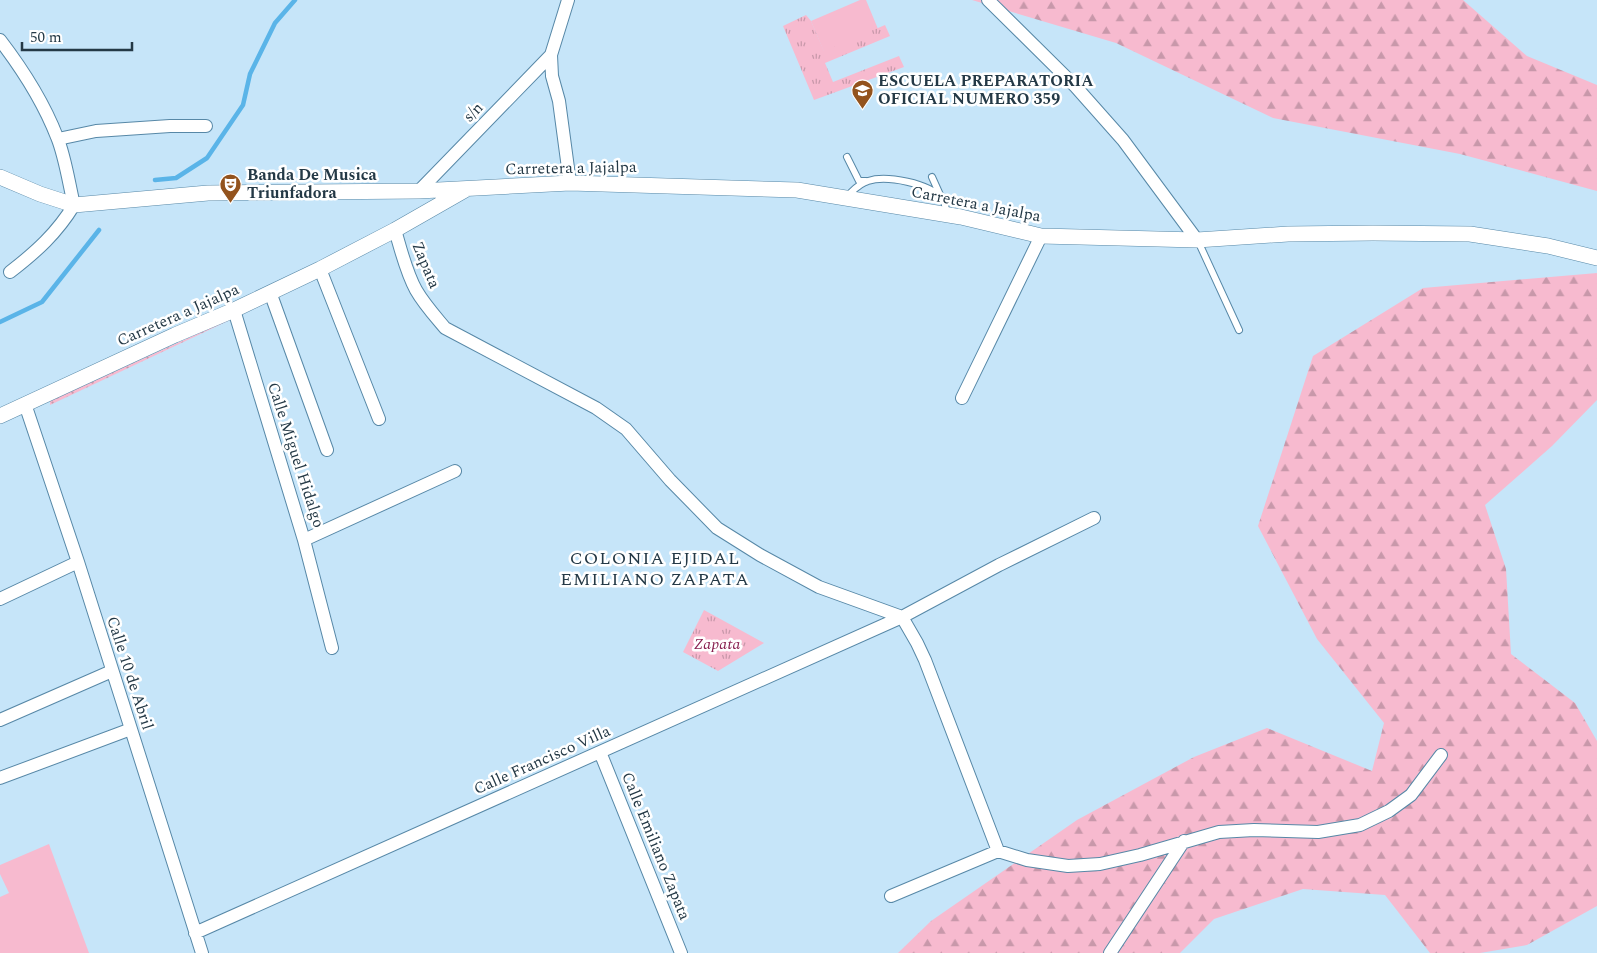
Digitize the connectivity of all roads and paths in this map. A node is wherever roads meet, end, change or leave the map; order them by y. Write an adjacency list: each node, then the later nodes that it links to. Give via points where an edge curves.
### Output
1 (568, 0): 4 (street)
2 (988, 0): 20 (street, via 1123,140)
3 (0, 40): 6 (street, via 24,72)
4 (552, 55): 11 (street, via 552,76 559,101); 13 (street, s/n)
5 (206, 126): 6 (street, via 96,131)
6 (58, 139): 16 (street)
7 (847, 157): 10 (lane, via 859,180)
8 (0, 177): 16 (street)
9 (932, 177): 15 (lane)
10 (868, 181): 14 (lane); 15 (lane, via 907,181)
11 (570, 183): 12 (street, Carretera a Jajalpa); 14 (street, Carretera a Jajalpa, via 797,190)
12 (469, 188): 13 (street); 18 (street, Carretera a Jajalpa)
13 (419, 191): 16 (street, via 208,193)
14 (845, 198): 17 (street, Carretera a Jajalpa)
15 (942, 199): 17 (lane)
16 (74, 205): 23 (street, via 52,237)
17 (948, 215): 19 (street, Carretera a Jajalpa)
18 (395, 230): 22 (street, Carretera a Jajalpa); 37 (street, Zapata, via 416,290 445,328 589,404 626,429 717,528 819,587)
19 (1041, 236): 20 (street, Carretera a Jajalpa); 27 (street)
20 (1194, 240): 21 (street, Carretera a Jajalpa, via 1288,234 1470,234 1548,246); 26 (lane)
21 (1597, 258)
22 (320, 269): 24 (street, Carretera a Jajalpa); 30 (street)
23 (10, 272)
24 (270, 292): 25 (street, Carretera a Jajalpa); 31 (street)
25 (234, 310): 28 (street, Carretera a Jajalpa); 34 (street, Calle Miguel Hidalgo)
26 (1239, 330)
27 (962, 398)
28 (25, 404): 29 (street, Carretera a Jajalpa); 35 (street, Calle 10 de Abril)
29 (0, 416)
30 (379, 419)
31 (327, 450)
32 (455, 471): 34 (street, Calle Miguel Hidalgo)
33 (1094, 518): 37 (street, Calle Francisco Villa)
34 (304, 540): 38 (street)
35 (78, 562): 36 (street); 39 (street, Calle 10 de Abril)
36 (0, 599)
37 (902, 617): 42 (street, Calle Francisco Villa); 46 (street, via 925,660)
38 (332, 648)
39 (112, 671): 40 (street); 41 (street, Calle 10 de Abril)
40 (0, 720)
41 (132, 729): 44 (street); 48 (street, Calle 10 de Abril)
42 (600, 752): 48 (street, Calle Francisco Villa); 50 (street, Calle Emiliano Zapata)
43 (1441, 755): 45 (street, via 1411,795 1389,811 1360,825 1318,832 1218,832)
44 (0, 778)
45 (1184, 841): 46 (street, via 1100,864 1068,866 1027,860); 51 (street)
46 (998, 850): 47 (street)
47 (891, 896)
48 (195, 933): 49 (street, Calle 10 de Abril)
49 (202, 953)
50 (681, 953)
51 (1110, 953)

